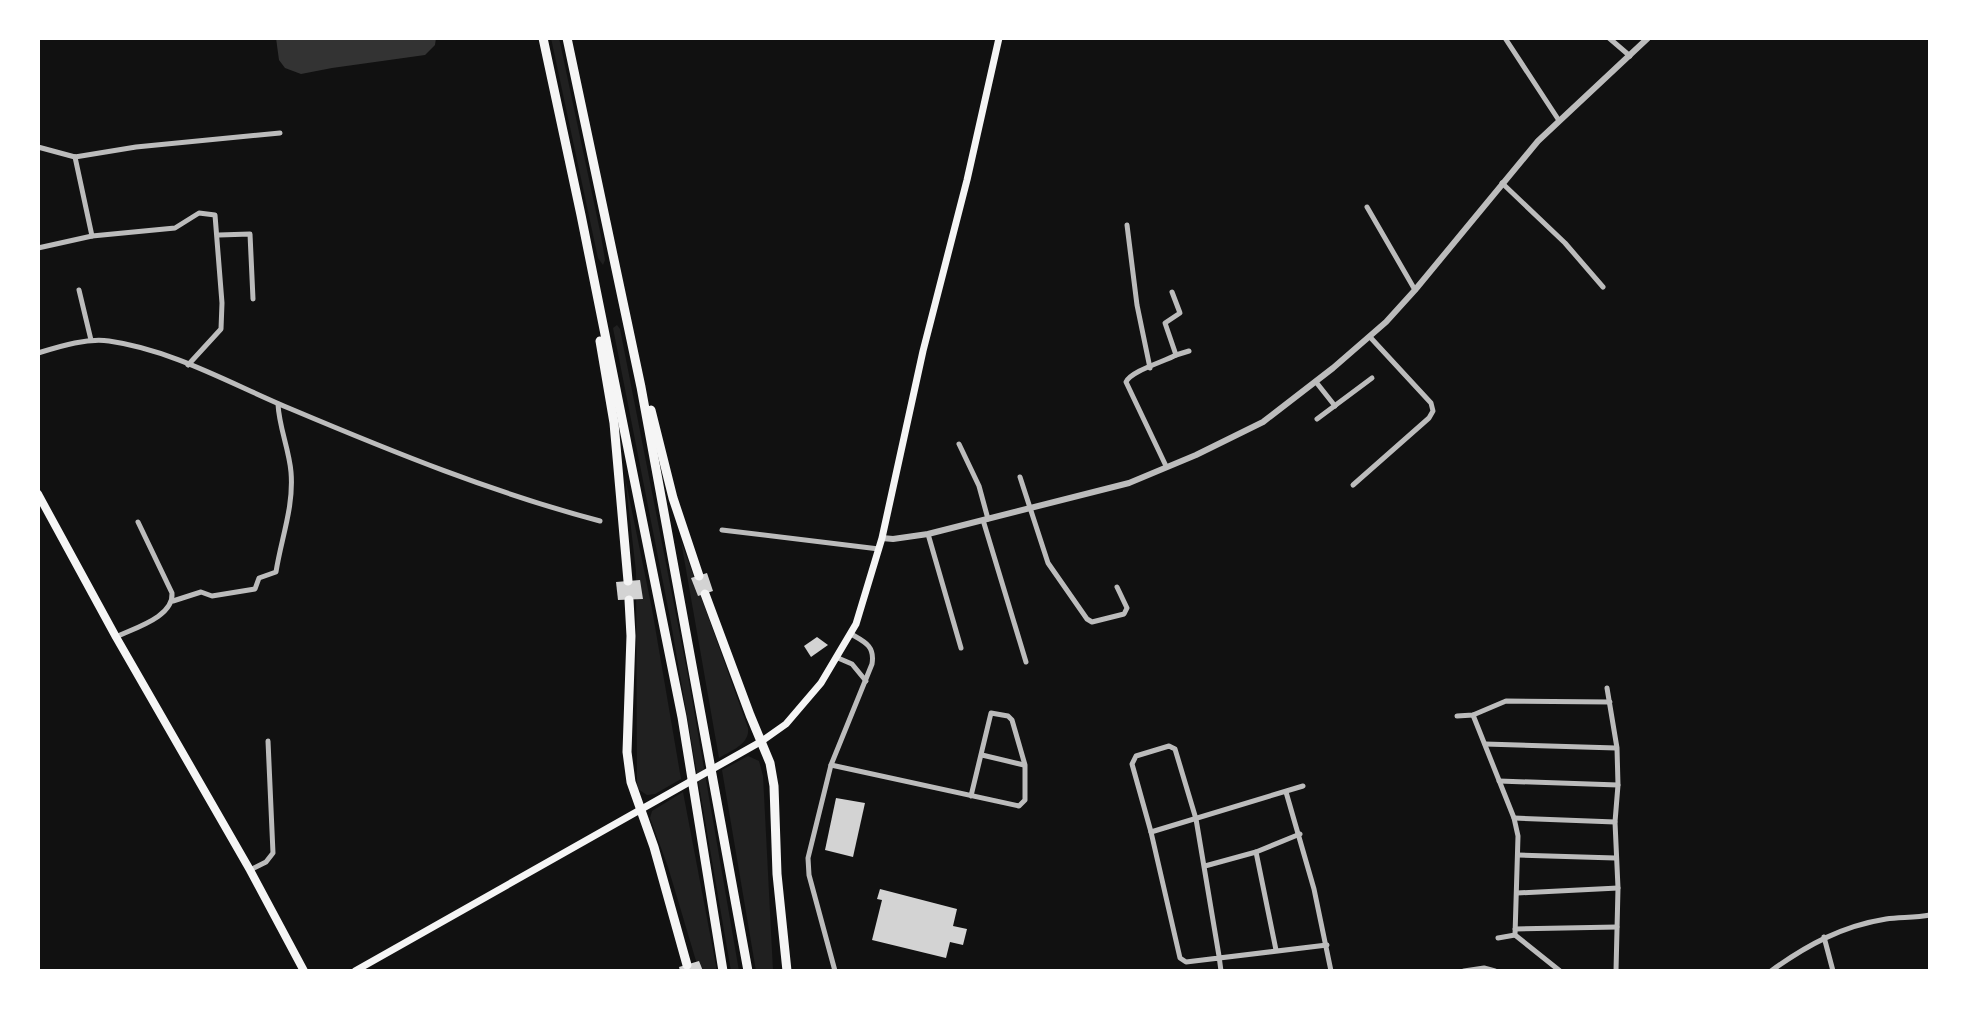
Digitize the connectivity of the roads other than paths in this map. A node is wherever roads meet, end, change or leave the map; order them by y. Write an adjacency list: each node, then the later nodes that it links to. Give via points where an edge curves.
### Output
1 (543, 38): 14 (highway)
2 (567, 38): 33 (highway)
3 (999, 38): 48 (main road)
4 (1505, 38): 8 (street)
5 (1609, 38): 7 (street)
6 (1648, 38): 7 (street)
7 (1630, 57): 8 (street)
8 (1558, 119): 12 (street)
9 (280, 133): 11 (street)
10 (38, 147): 11 (street)
11 (75, 157): 17 (street)
12 (1501, 182): 19 (street); 21 (street)
13 (1367, 207): 21 (street)
14 (581, 215): 51 (highway, via 581,243 614,423); 102 (highway, via 682,717)
15 (1127, 225): 30 (street)
16 (219, 235): 17 (street, via 215,215 199,213 175,228); 23 (street, via 250,234); 29 (street, via 221,329)
17 (92, 236): 18 (street)
18 (38, 248)
19 (1603, 287)
20 (79, 290): 25 (street)
21 (1415, 290): 24 (street)
22 (1172, 292): 28 (street, via 1180,313 1165,323)
23 (253, 299)
24 (1370, 337): 32 (street); 40 (street, via 1433,411)
25 (91, 340): 27 (street); 29 (street, via 136,346)
26 (1189, 351): 28 (street)
27 (38, 353)
28 (1176, 355): 30 (street)
29 (188, 365): 34 (street)
30 (1150, 368): 38 (street, via 1133,372 1126,382)
31 (1372, 378): 35 (street)
32 (1316, 382): 35 (street); 38 (street, via 1263,422)
33 (641, 387): 50 (highway); 103 (highway)
34 (278, 404): 44 (street, via 464,479); 55 (street, via 291,472 290,513 276,572 259,578 255,589 212,596 201,592)
35 (1335, 406): 36 (street)
36 (1317, 419)
37 (959, 444): 43 (street, via 979,486)
38 (1166, 466): 42 (street, via 1129,483)
39 (1020, 477): 42 (street)
40 (1353, 485)
41 (38, 494): 57 (highway)
42 (1030, 509): 43 (street); 52 (street, via 1048,563 1087,619 1127,611)
43 (985, 519): 47 (street); 60 (street)
44 (600, 521)
45 (138, 522): 55 (street)
46 (722, 530): 49 (street)
47 (928, 534): 48 (street); 58 (street)
48 (882, 538): 49 (main road)
49 (879, 549): 56 (main road)
50 (699, 576)
51 (628, 581)
52 (1117, 587)
53 (705, 594): 67 (highway)
54 (629, 600): 78 (highway, via 627,752)
55 (173, 601): 57 (street, via 168,611)
56 (851, 634): 59 (main road); 61 (street, via 873,650)
57 (116, 637): 88 (highway)
58 (961, 648)
59 (838, 658): 61 (street, via 852,664); 67 (main road, via 793,716)
60 (1026, 662)
61 (866, 681): 71 (street)
62 (1607, 688): 63 (street)
63 (1610, 702): 64 (street, via 1506,701); 69 (street)
64 (1473, 715): 65 (street); 68 (street)
65 (1457, 716)
66 (268, 741): 88 (street, via 273,853)
67 (762, 741): 78 (main road); 104 (highway, via 774,786)
68 (1485, 744): 69 (street); 73 (street)
69 (1617, 748): 74 (street)
70 (982, 755): 72 (street); 72 (street, via 991,713 1008,716); 77 (street)
71 (831, 765): 77 (street); 105 (street, via 808,858)
72 (1025, 765): 77 (street, via 1025,800 1019,806)
73 (1499, 781): 74 (street); 79 (street)
74 (1618, 785): 81 (street)
75 (1303, 786): 76 (street)
76 (1286, 792): 80 (street); 83 (street)
77 (971, 796)
78 (640, 809): 99 (highway); 101 (main road)
79 (1514, 818): 81 (street); 85 (street)
80 (1196, 819): 82 (street); 82 (street, via 1175,749 1169,746 1136,756 1132,764); 87 (street)
81 (1615, 822): 86 (street)
82 (1151, 832): 98 (street, via 1180,958 1186,962)
83 (1300, 834): 84 (street); 96 (street)
84 (1256, 852): 87 (street); 97 (street)
85 (1518, 855): 86 (street); 90 (street)
86 (1615, 858): 89 (street)
87 (1205, 866): 98 (street)
88 (250, 870): 100 (highway)
89 (1618, 888): 90 (street); 92 (street)
90 (1517, 893): 93 (street)
91 (1930, 915): 94 (street, via 1885,919)
92 (1617, 927): 93 (street); 111 (street)
93 (1515, 932): 95 (street); 110 (street)
94 (1824, 937): 112 (street); 113 (street)
95 (1498, 938)
96 (1327, 945): 97 (street); 107 (street)
97 (1276, 950): 98 (street)
98 (1219, 956): 106 (street)
99 (687, 965)
100 (304, 971)
101 (355, 971)
102 (723, 971)
103 (748, 971)
104 (787, 971)
105 (835, 971)
106 (1221, 971)
107 (1331, 971)
108 (1464, 971): 109 (street)
109 (1495, 971)
110 (1560, 971)
111 (1616, 971)
112 (1771, 971)
113 (1833, 971)

